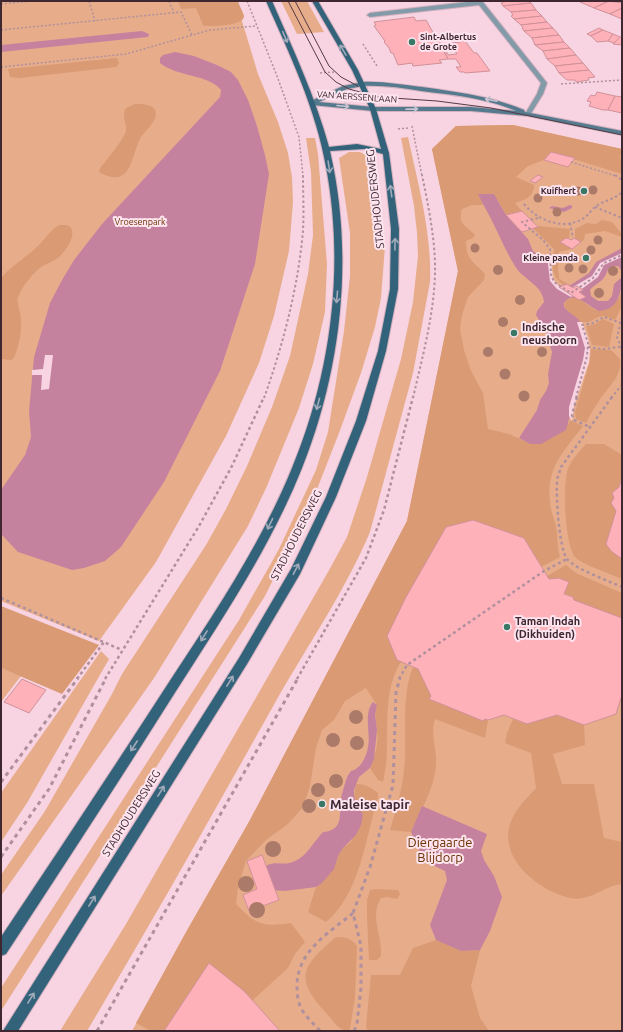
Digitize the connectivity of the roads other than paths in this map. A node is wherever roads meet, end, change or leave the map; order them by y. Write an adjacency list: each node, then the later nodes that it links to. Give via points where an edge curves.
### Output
1 (270, 1): 6 (main road, one-way to 6)
2 (315, 1): 5 (main road, STADHOUDERSWEG, one-way to 2)
3 (480, 2): 4 (street); 8 (street, via 533,68 544,86)
4 (370, 15)
5 (362, 84): 6 (street, VAN AERSSENLAAN); 7 (main road, STADHOUDERSWEG); 8 (street, VAN AERSSENLAAN, one-way to 5, via 507,103 466,95 391,85)
6 (312, 103): 7 (street, VAN AERSSENLAAN, one-way to 7); 10 (main road)
7 (373, 109): 8 (street, VAN AERSSENLAAN, one-way to 8, via 471,109); 11 (main road, STADHOUDERSWEG)
8 (528, 114): 9 (street, VAN AERSSENLAAN)
9 (622, 133)
10 (326, 149): 11 (main road, via 362,146); 12 (main road, one-way to 12, via 335,202 339,254 338,289 327,366 316,412 297,469 260,545 202,640)
11 (386, 153): 13 (main road, STADHOUDERSWEG, one-way to 11, via 243,661 296,571 331,497 361,421 382,351 394,289 396,238)
12 (1, 949)
13 (10, 1031)

